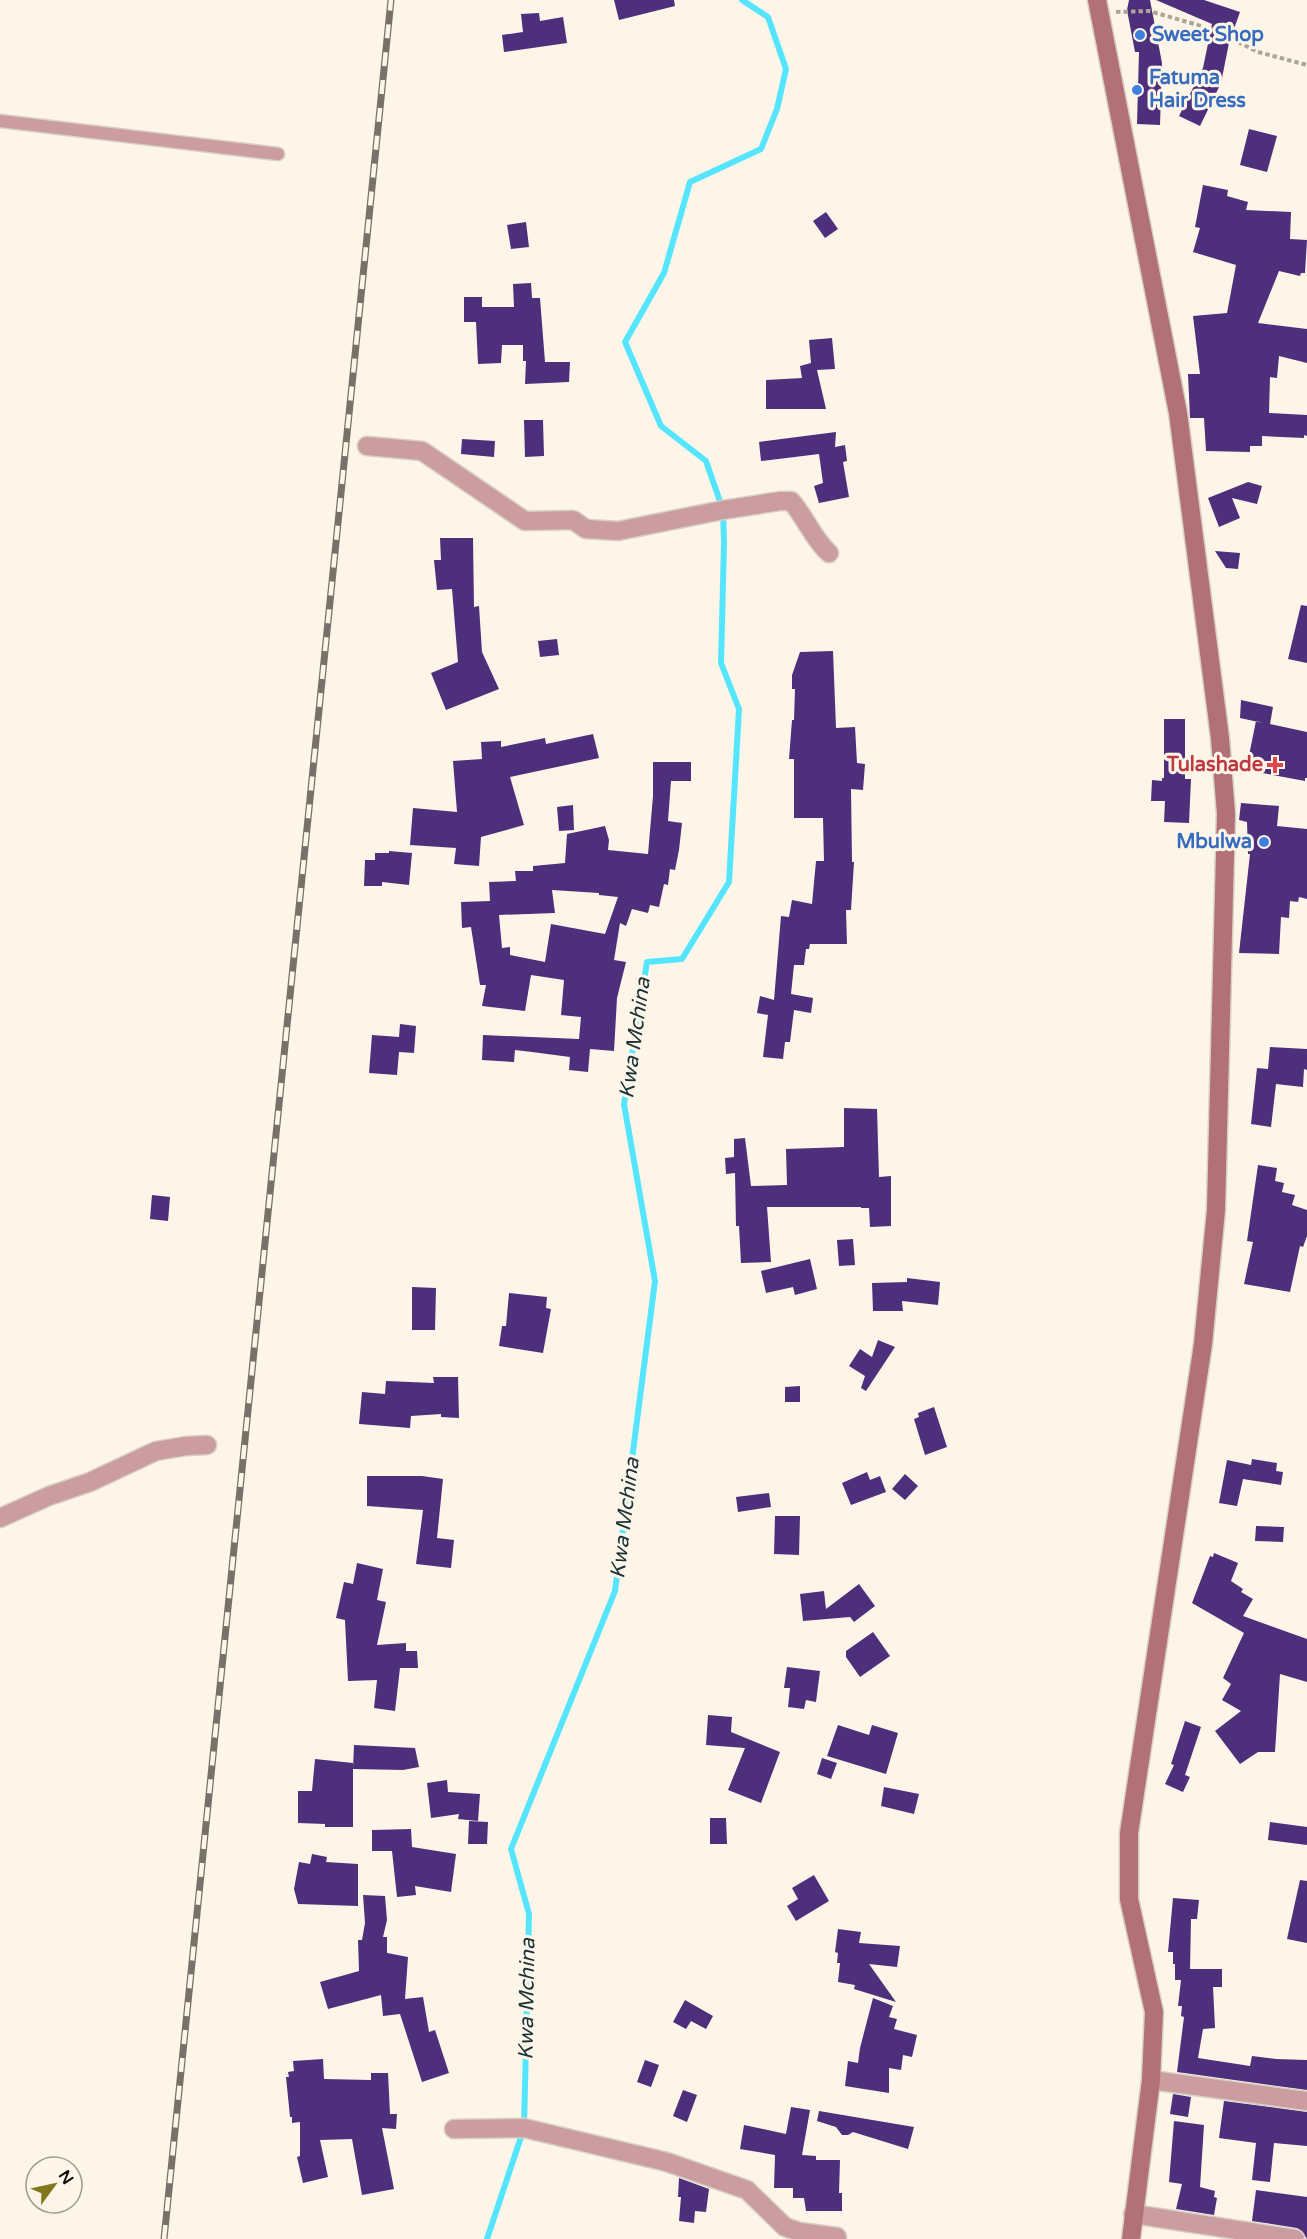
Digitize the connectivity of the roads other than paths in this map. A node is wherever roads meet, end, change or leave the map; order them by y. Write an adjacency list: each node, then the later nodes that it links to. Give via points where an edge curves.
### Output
1 (1099, 6): 8 (street, via 1178,412 1220,738 1226,814 1216,1210 1211,1266 1203,1344 1129,1833 1129,1899 1154,2012)
2 (0, 121): 3 (lane)
3 (278, 154)
4 (367, 446): 5 (street, via 422,451 525,521 573,520 586,529 618,531 791,501)
5 (829, 554)
6 (207, 1444): 7 (street, via 156,1451)
7 (0, 1518)
8 (1151, 2080): 9 (street); 11 (street)
9 (1307, 2101)
10 (453, 2129): 12 (street, via 524,2128 667,2162 747,2190 785,2227)
11 (1133, 2214): 13 (street); 14 (street)
12 (837, 2237)
13 (1131, 2239)
14 (1295, 2239)

